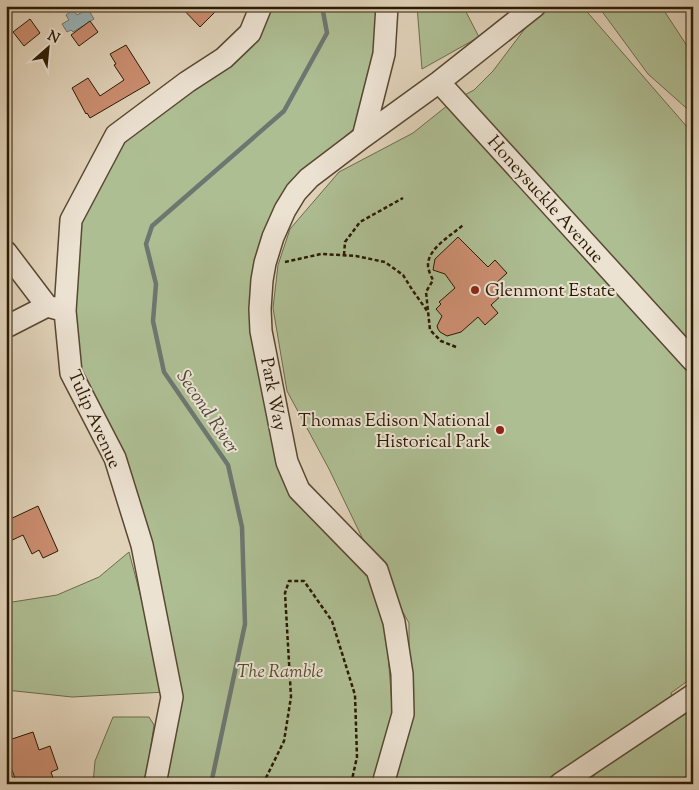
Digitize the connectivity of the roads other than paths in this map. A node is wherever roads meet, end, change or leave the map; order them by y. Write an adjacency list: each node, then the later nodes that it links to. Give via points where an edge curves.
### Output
1 (261, 6): 7 (street, Tulip Avenue, via 250,33 224,58 116,135 71,220)
2 (387, 6): 5 (street, via 384,54)
3 (535, 6): 4 (street, Park Way)
4 (439, 82): 5 (street, Park Way); 9 (street, Honeysuckle Avenue)
5 (363, 138): 12 (street, Park Way, via 310,178 285,210 264,266 260,308 261,331 291,475 298,490 377,570 394,622 402,674 403,714)
6 (6, 252): 7 (street)
7 (56, 308): 8 (street); 11 (street, Tulip Avenue, via 71,373 115,458 142,545 172,697)
8 (6, 327)
9 (693, 361)
10 (693, 695): 13 (street)
11 (156, 784)
12 (383, 784)
13 (560, 784)

